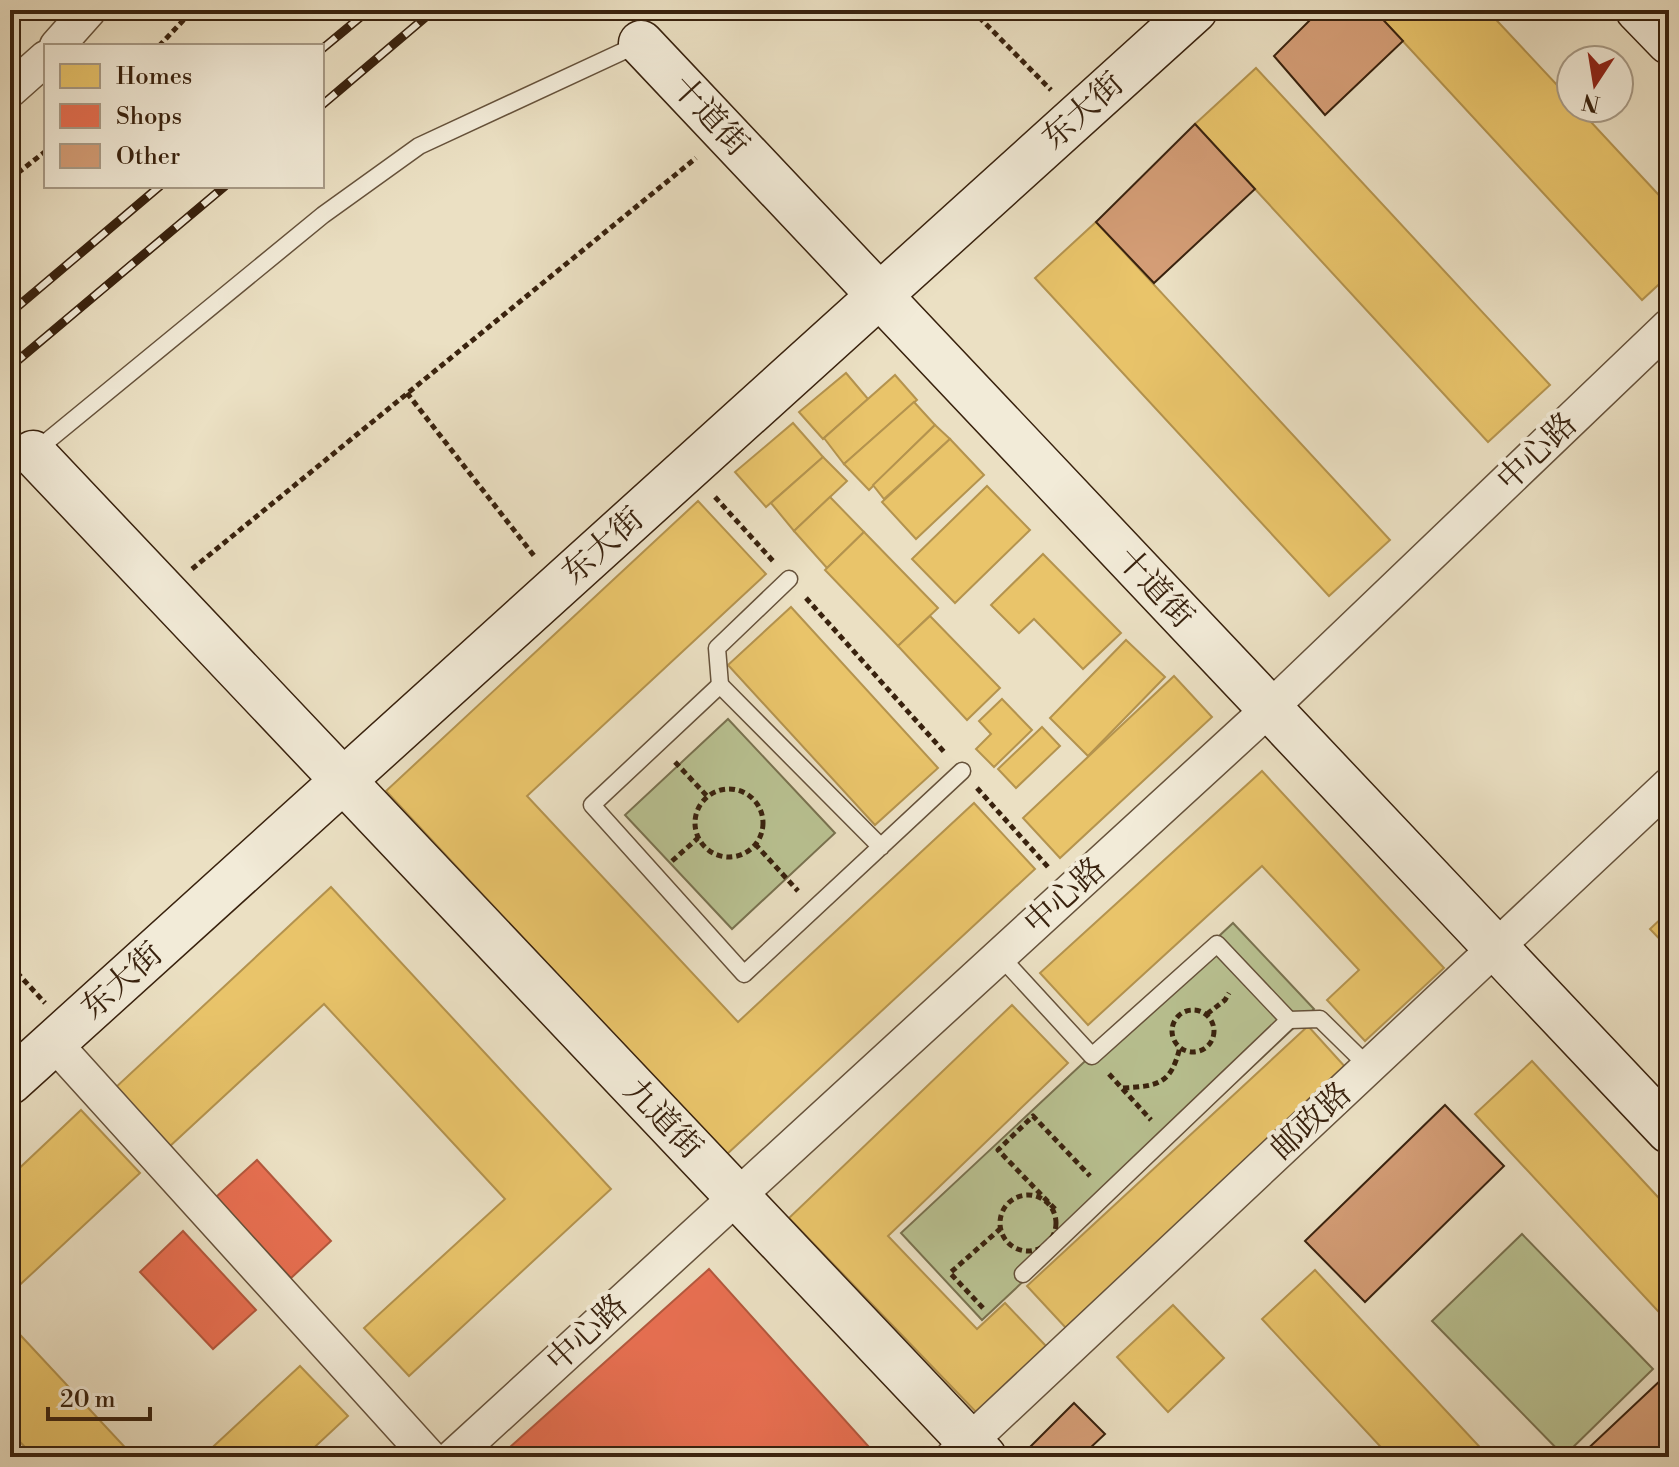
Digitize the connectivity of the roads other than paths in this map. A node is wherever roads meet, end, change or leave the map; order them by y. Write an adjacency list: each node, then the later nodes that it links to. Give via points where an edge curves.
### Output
1 (89, 10): 6 (street)
2 (1195, 10): 9 (street, 东大街)
3 (1638, 10): 4 (street)
4 (1669, 42)
5 (641, 43): 9 (street, 十道街); 11 (lane, via 419,146 323,215)
6 (59, 44)
7 (44, 60): 8 (street)
8 (10, 90)
9 (880, 295): 14 (street, 十道街); 16 (street, 东大街)
10 (1669, 326): 14 (street, 中心路)
11 (33, 453): 16 (street, 九道街)
12 (789, 579): 13 (lane, via 717,648)
13 (720, 685): 18 (lane); 18 (lane, via 592,805 744,974)
14 (1269, 709): 19 (street, 十道街); 20 (street, 中心路)
15 (962, 771): 18 (lane)
16 (342, 781): 22 (street, 东大街); 26 (street, 九道街)
17 (1669, 785): 19 (street, 邮政路)
18 (881, 847)
19 (1496, 948): 23 (street, 邮政路); 25 (street, 十道街)
20 (1000, 956): 21 (lane, via 1092,1056 1217,944); 26 (street, 中心路)
21 (1289, 1020): 23 (lane, via 1320,1019); 27 (lane)
22 (62, 1036): 24 (street, 东大街); 29 (street)
23 (1369, 1067): 28 (street, 邮政路)
24 (10, 1082)
25 (1669, 1131)
26 (736, 1196): 28 (street, 九道街); 30 (street, 中心路)
27 (1023, 1274)
28 (969, 1452)
29 (429, 1457)
30 (453, 1457)

